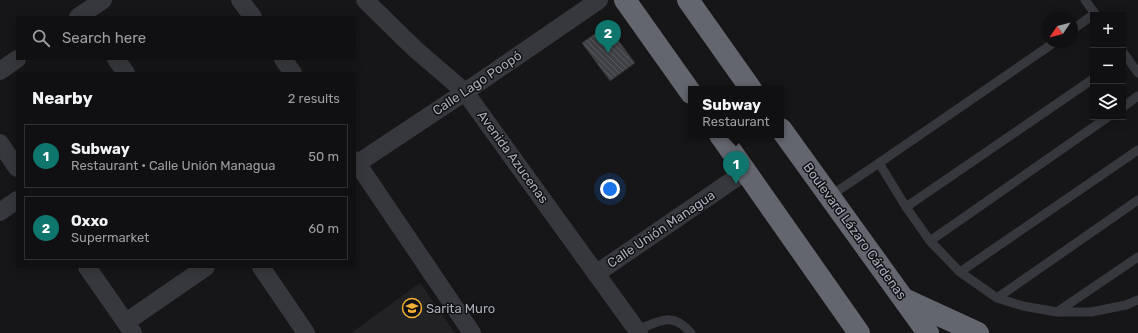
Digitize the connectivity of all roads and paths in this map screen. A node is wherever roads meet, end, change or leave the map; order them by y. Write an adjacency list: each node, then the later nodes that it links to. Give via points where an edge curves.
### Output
1 (103, 0): 8 (street)
2 (240, 0): 10 (street)
3 (365, 0): 25 (street, Avenida Azucenas, via 415,49)
4 (599, 0): 25 (street, Calle Lago Poopó)
5 (625, 0): 24 (highway)
6 (688, 0): 23 (highway)
7 (1085, 0): 9 (lane)
8 (81, 12)
9 (1093, 12)
10 (252, 16)
11 (1090, 18): 12 (lane)
12 (1078, 26)
13 (1046, 48): 34 (lane)
14 (1126, 58): 21 (lane)
15 (16, 60): 18 (street)
16 (117, 60): 19 (street)
17 (284, 60): 20 (street)
18 (0, 71)
19 (125, 72)
20 (292, 72)
21 (1138, 73)
22 (1090, 81): 40 (lane)
23 (749, 86)
24 (688, 89)
25 (465, 92): 33 (street, Calle Lago Poopó); 48 (street, Avenida Azucenas)
26 (1138, 96): 27 (lane)
27 (1126, 105)
28 (1104, 120): 42 (lane)
29 (784, 133): 37 (highway, Boulevard Lázaro Cárdenas)
30 (722, 138): 36 (highway)
31 (0, 143): 35 (street)
32 (1138, 150): 47 (lane)
33 (356, 163): 56 (street)
34 (879, 163): 37 (lane); 40 (lane)
35 (16, 167)
36 (746, 171): 48 (street, Calle Unión Managua); 58 (highway)
37 (830, 196): 49 (highway, Boulevard Lázaro Cárdenas)
38 (1138, 200): 50 (lane)
39 (16, 201): 41 (street)
40 (906, 207): 42 (lane)
41 (0, 212)
42 (930, 241): 47 (lane)
43 (1138, 256): 52 (lane)
44 (88, 268): 53 (street)
45 (205, 268): 53 (street)
46 (261, 268): 55 (street)
47 (960, 272): 50 (lane)
48 (597, 273): 54 (street, Avenida Azucenas)
49 (903, 298): 59 (highway, Boulevard Lázaro Cárdenas); 60 (highway)
50 (997, 298): 52 (lane)
51 (1138, 300): 52 (lane, via 1091,312)
52 (1057, 312)
53 (130, 328)
54 (638, 331): 57 (lane, via 666,319 675,320)
55 (306, 333)
56 (472, 333)
57 (691, 333)
58 (859, 333)
59 (928, 333)
60 (978, 333)

